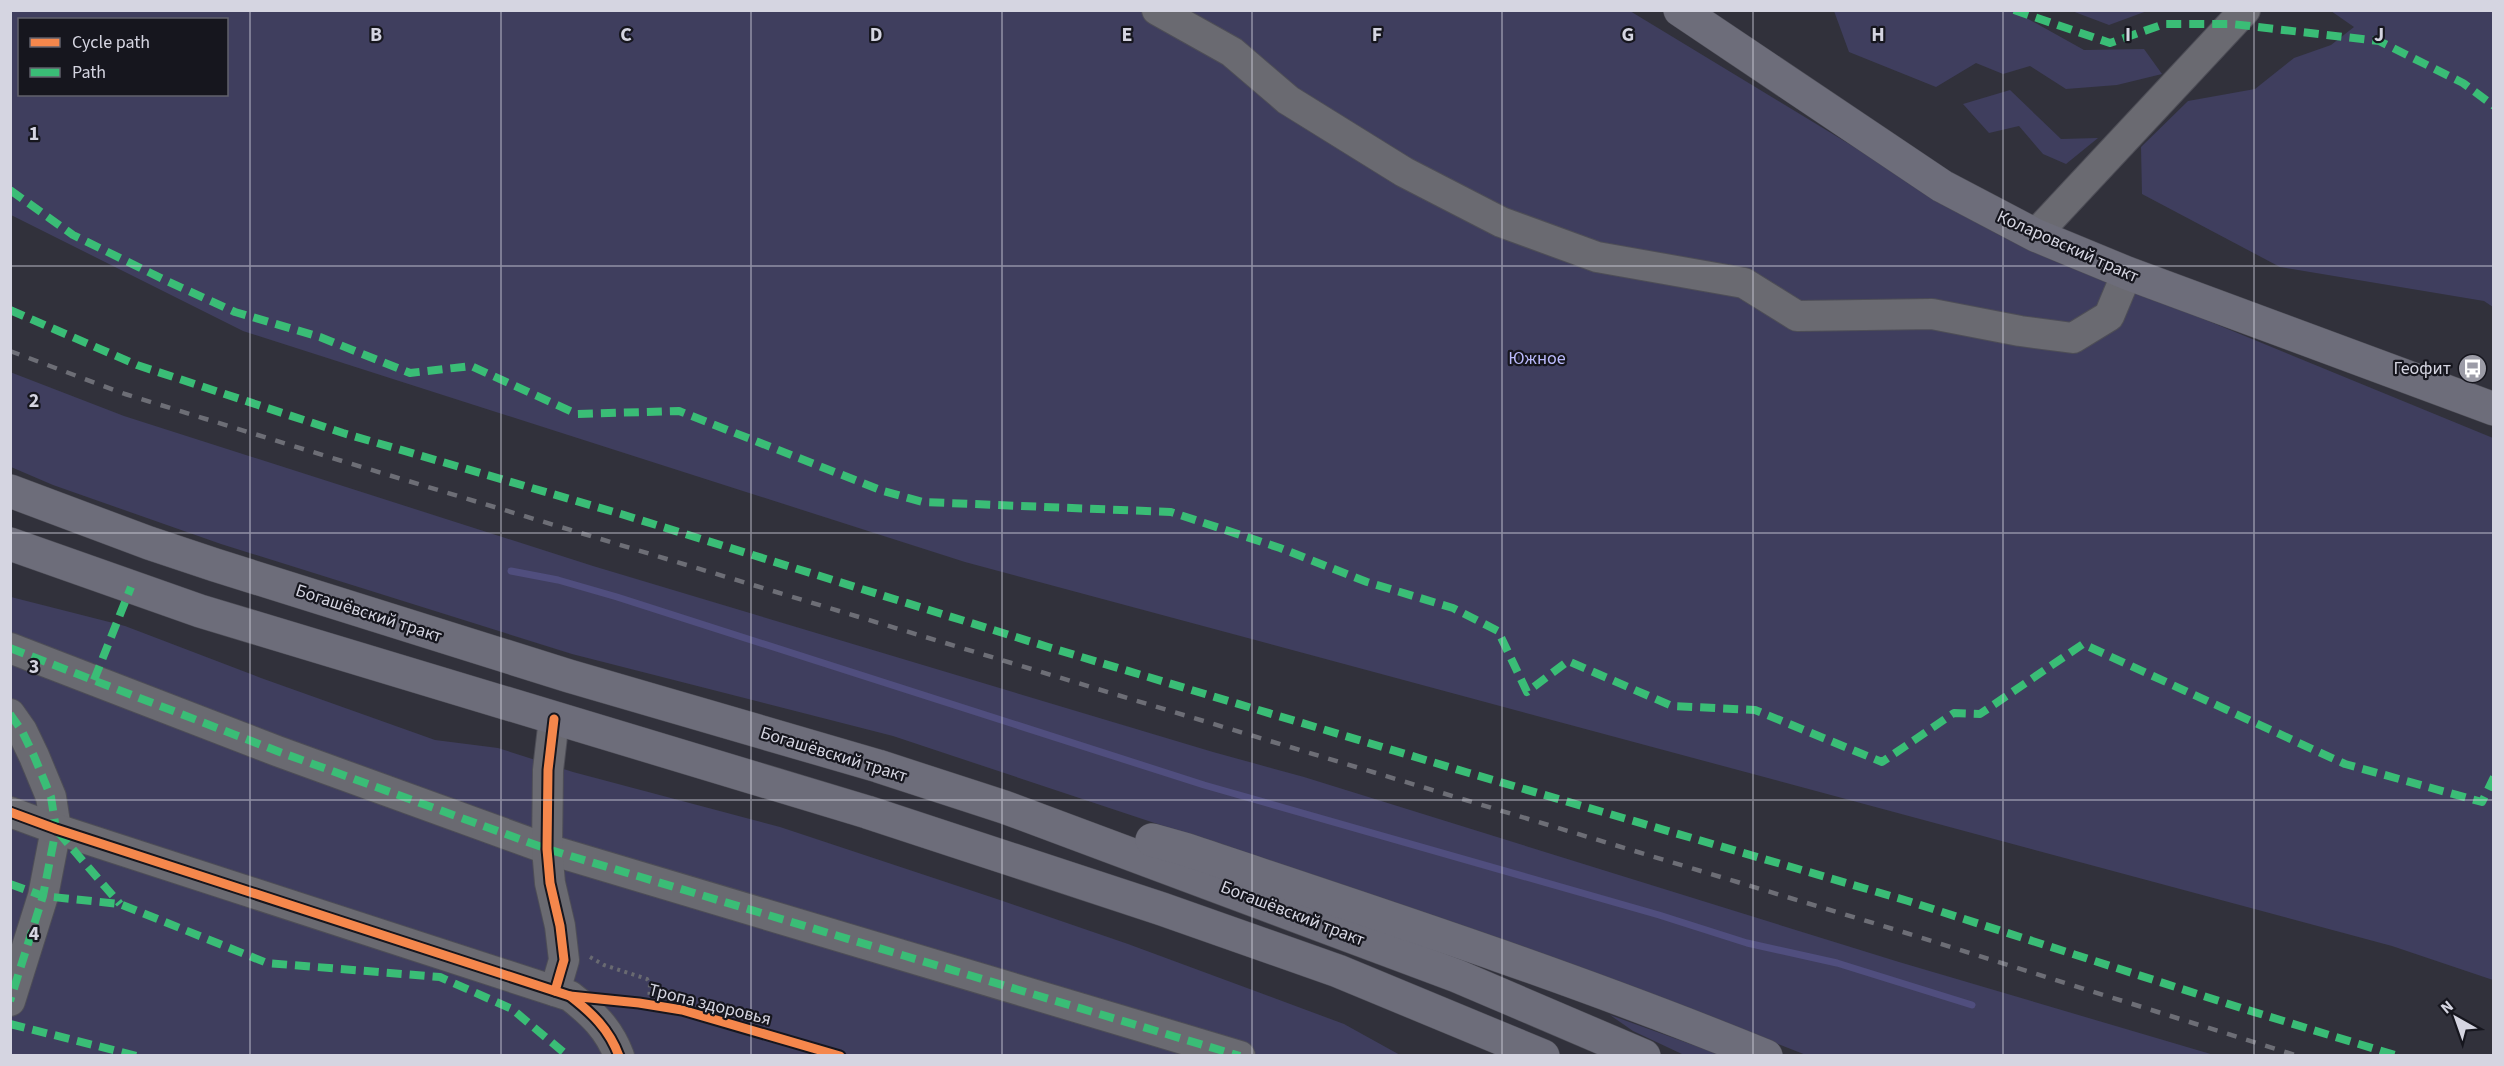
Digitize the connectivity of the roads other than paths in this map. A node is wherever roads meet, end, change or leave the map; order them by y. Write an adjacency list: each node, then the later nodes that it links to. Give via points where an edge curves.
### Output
1 (1157, 10): 5 (street, via 1232,52 1288,100 1404,172 1501,222 1597,257 1744,283 1797,316 1932,314 2073,338 2109,316)
2 (1680, 10): 4 (main road, Коларовский тракт, via 1942,186)
3 (2245, 10): 4 (street)
4 (2034, 235): 5 (main road, Коларовский тракт)
5 (2127, 273): 6 (main road, Коларовский тракт)
6 (2493, 410)
7 (10, 491): 12 (main road, Богашёвский тракт, via 215,565)
8 (10, 544): 11 (main road, via 200,611)
9 (10, 648): 15 (street)
10 (10, 714): 14 (street, via 22,731 51,798)
11 (554, 719): 15 (street, via 548,770); 20 (main road, via 867,812 1162,909 1338,971)
12 (1004, 807): 21 (main road, Богашёвский тракт, via 1447,972); 22 (main road, via 1100,826 1184,849 1593,988)
13 (10, 812): 14 (street)
14 (56, 830): 16 (street, via 43,896); 17 (street)
15 (547, 849): 17 (street, via 564,960); 19 (street)
16 (12, 988)
17 (555, 991): 18 (street, via 570,996 592,1013)
18 (619, 1056)
19 (1240, 1056)
20 (1543, 1056)
21 (1644, 1056)
22 (1766, 1056)

